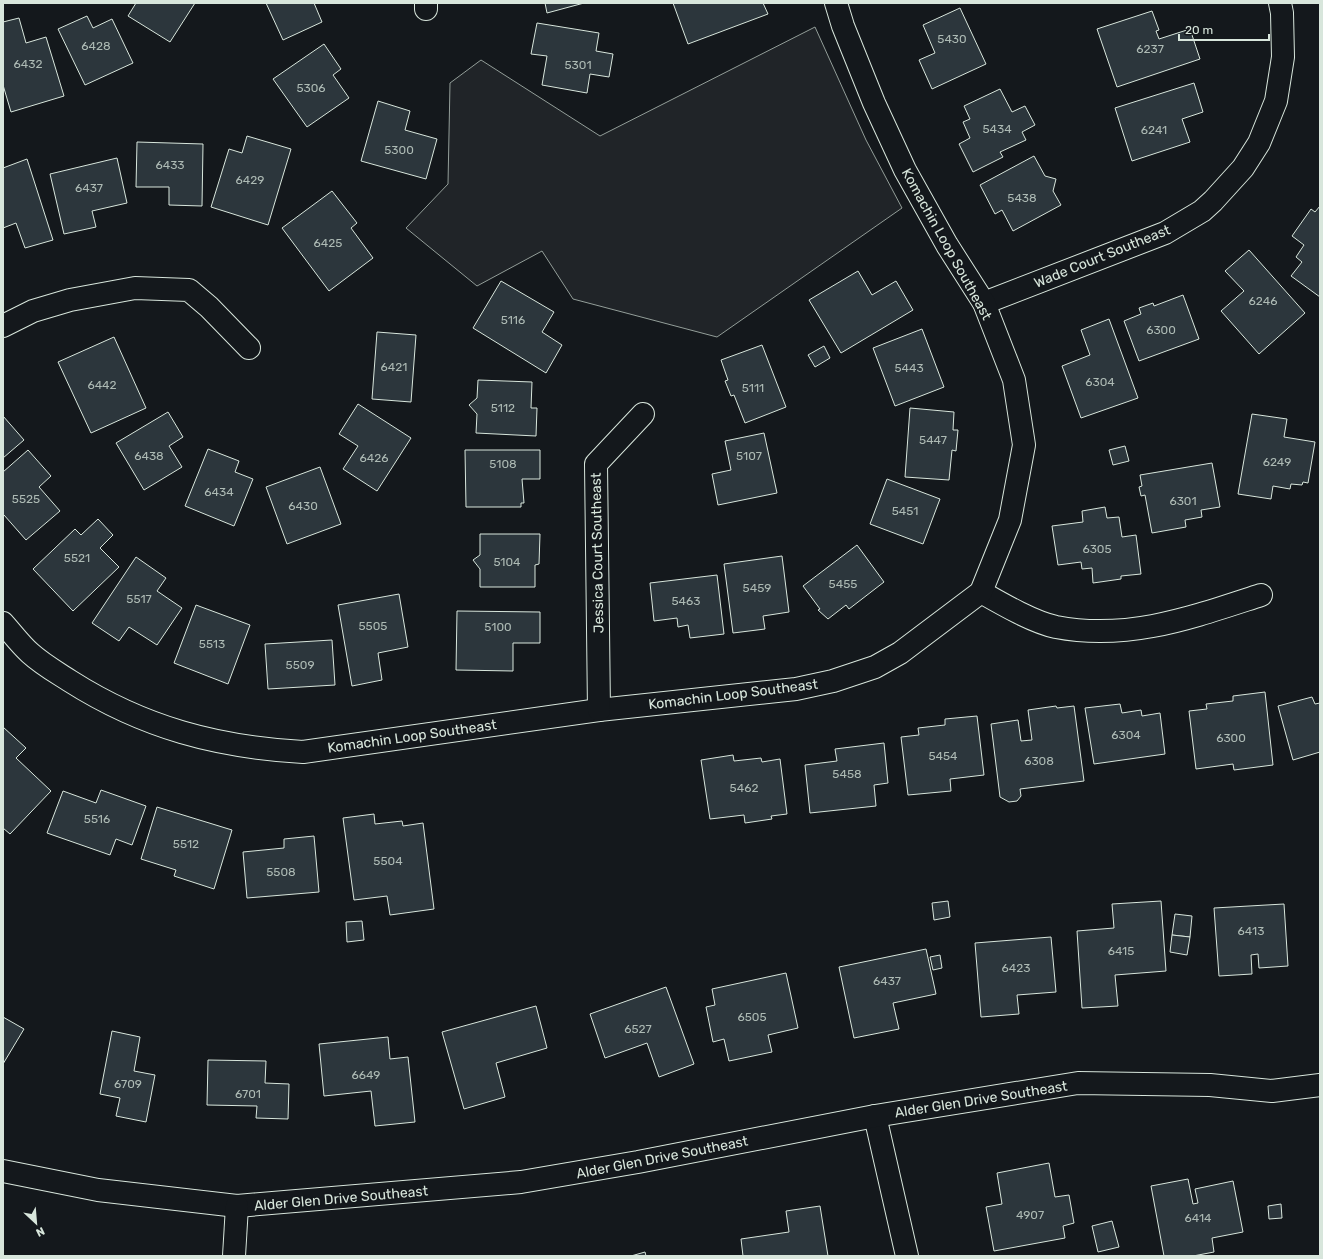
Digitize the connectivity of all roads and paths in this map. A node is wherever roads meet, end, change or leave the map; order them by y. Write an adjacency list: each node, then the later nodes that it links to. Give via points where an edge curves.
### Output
1 (836, 3): 3 (street, Komachin Loop Southeast, via 842,26 905,170 947,245)
2 (1280, 3): 3 (street, Wade Court Southeast, via 1284,57 1276,101 1259,143 1243,168 1213,201 1202,211 1165,233)
3 (984, 303): 7 (street, Komachin Loop Southeast, via 1014,380 1024,445 1010,520)
4 (3, 326): 5 (street, via 33,311 77,299 135,288 189,290)
5 (249, 348)
6 (642, 414): 10 (street, Jessica Court Southeast, via 596,464)
7 (982, 592): 8 (street, via 1012,610 1055,627 1118,632 1184,621); 10 (street, Komachin Loop Southeast, via 900,653 875,667 833,681 796,688)
8 (1261, 595)
9 (3, 624): 10 (street, Komachin Loop Southeast, via 30,653 95,697 148,722 196,737 260,750 303,752)
10 (599, 710)
11 (1320, 1085): 12 (street, Alder Glen Drive Southeast, via 1272,1091 1210,1085 1078,1083)
12 (876, 1116): 14 (street, Alder Glen Drive Southeast, via 521,1182); 16 (street)
13 (3, 1171): 14 (street, Alder Glen Drive Southeast, via 98,1190)
14 (237, 1206): 15 (street)
15 (234, 1256)
16 (907, 1256)

